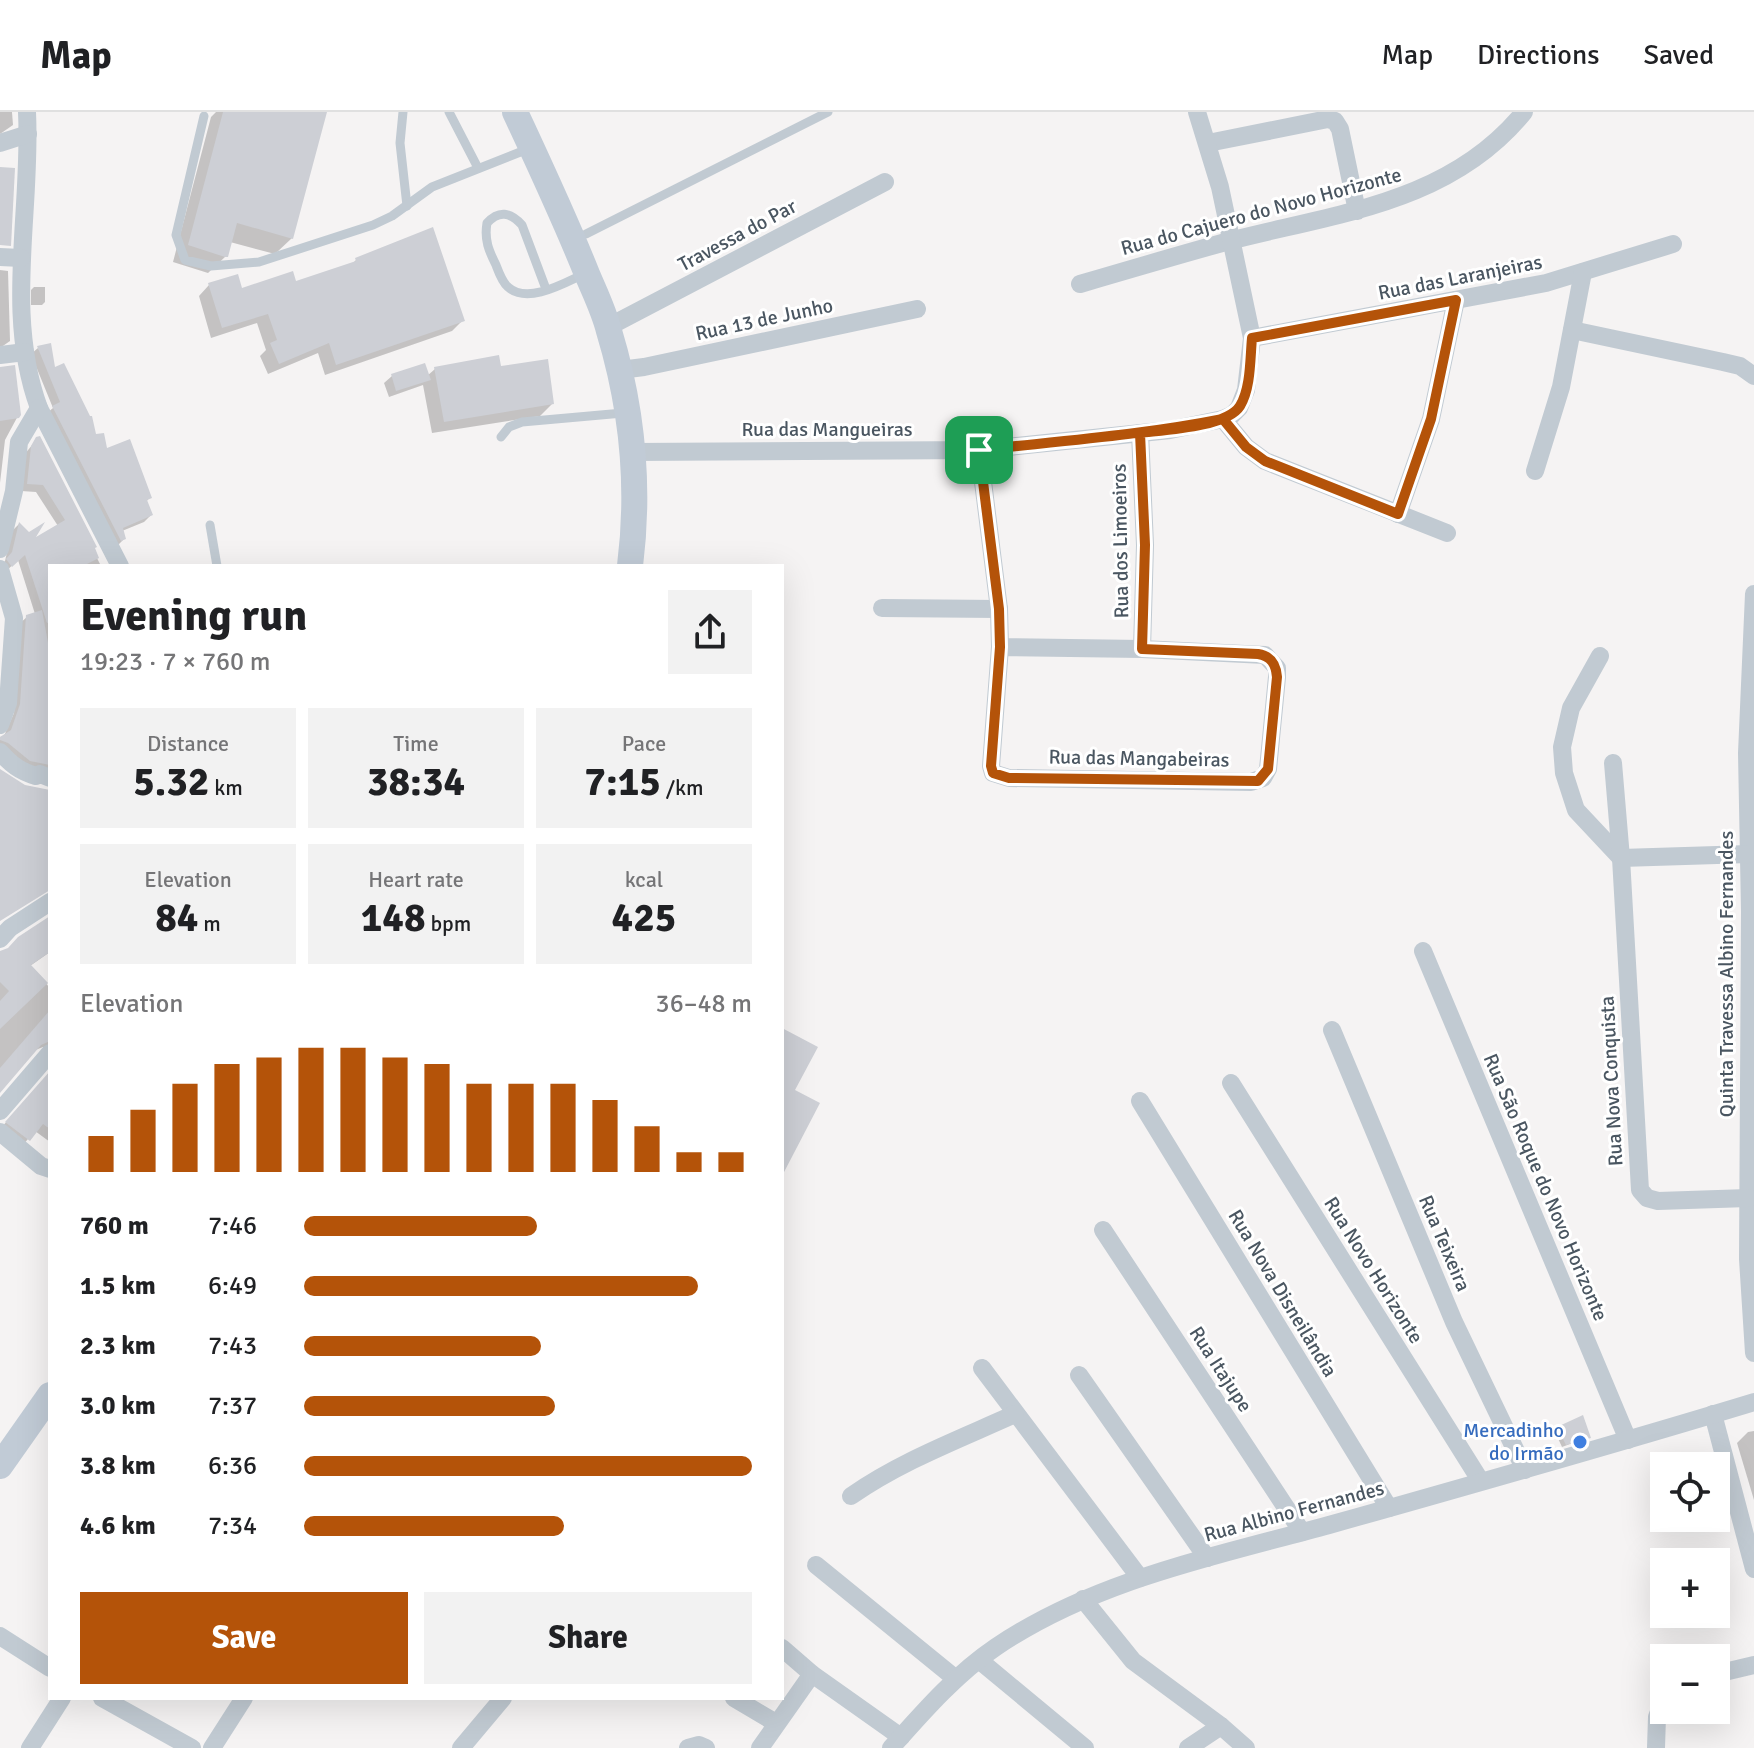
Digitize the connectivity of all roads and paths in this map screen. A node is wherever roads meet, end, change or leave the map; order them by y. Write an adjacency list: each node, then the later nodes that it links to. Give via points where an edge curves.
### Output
1 (27, 112): 9 (street)
2 (403, 112): 15 (lane, via 400,143)
3 (449, 112): 13 (lane)
4 (515, 112): 12 (main road)
5 (828, 112): 17 (lane)
6 (1197, 112): 11 (street)
7 (1524, 112): 16 (street, Rua do Cajuero do Novo Horizonte, via 1504,137 1439,182)
8 (204, 116): 15 (lane, via 176,235 185,260 211,266 259,262 373,225)
9 (28, 134): 10 (street); 21 (street)
10 (0, 143)
11 (1208, 143): 16 (street, via 1335,121); 18 (street)
12 (532, 148): 13 (lane); 17 (main road)
13 (478, 168): 15 (lane, via 432,187)
14 (885, 182): 28 (street, Travessa do Par)
15 (407, 206)
16 (1357, 211): 18 (street, Rua do Cajuero do Novo Horizonte)
17 (580, 237): 23 (main road)
18 (1232, 241): 24 (street, Rua do Cajuero do Novo Horizonte); 30 (street)
19 (1673, 244): 22 (street, Rua das Laranjeiras)
20 (0, 257): 21 (street)
21 (21, 258): 31 (street)
22 (1583, 272): 26 (street, Rua das Laranjeiras); 29 (street)
23 (587, 273): 25 (lane); 28 (main road)
24 (1080, 284)
25 (546, 289): 25 (lane, via 518,293 502,279 486,245 487,223 494,215 505,213 522,225)
26 (1456, 300): 30 (street, Rua das Laranjeiras); 44 (street, via 1431,419)
27 (917, 309): 33 (street, Rua 13 de Junho)
28 (608, 327): 33 (main road)
29 (1572, 330): 34 (street, via 1740,366); 43 (street)
30 (1252, 338): 37 (street, via 1243,400)
31 (25, 352): 32 (street); 35 (street)
32 (0, 355)
33 (620, 370): 36 (main road)
34 (1754, 376)
35 (39, 408): 40 (street); 48 (street)
36 (628, 413): 39 (lane, via 522,422); 42 (main road)
37 (1223, 419): 38 (street, Rua das Mangueiras); 44 (street, via 1265,461)
38 (1140, 433): 41 (street, Rua das Mangueiras); 56 (street, Rua dos Limoeiros)
39 (501, 437)
40 (9, 444): 47 (street, via 14,491)
41 (979, 450): 42 (street, Rua das Mangueiras); 54 (street, Rua das Mangabeiras)
42 (632, 452): 50 (main road)
43 (1535, 471)
44 (1398, 514): 46 (street)
45 (210, 525): 49 (lane)
46 (1447, 533)
47 (0, 549)
48 (119, 564)
49 (217, 564)
50 (630, 564)
51 (0, 569): 58 (street, via 14,618 8,703)
52 (1754, 594): 62 (street, Quinta Travessa Albino Fernandes)
53 (882, 608): 54 (street)
54 (999, 609): 55 (street, Rua das Mangabeiras)
55 (1000, 647): 56 (street); 56 (street, Rua das Mangabeiras, via 991,766 997,776 1251,782 1263,778 1277,677 1272,660 1258,654)
56 (1142, 649)
57 (1600, 656): 63 (street, via 1571,708 1562,747 1564,773 1576,810)
58 (0, 725)
59 (0, 752): 61 (street, via 8,764)
60 (1613, 763): 63 (street, Rua Nova Conquista)
61 (48, 777)
62 (1749, 854): 63 (street); 65 (street, Quinta Travessa Albino Fernandes)
63 (1621, 858): 75 (street, Rua Nova Conquista, via 1640,1190 1658,1201)
64 (48, 903): 66 (street)
65 (1752, 910): 75 (street, Quinta Travessa Albino Fernandes)
66 (3, 928)
67 (1423, 951): 84 (street, Rua São Roque do Novo Horizonte)
68 (1332, 1030): 86 (street, Rua Teixeira, via 1454,1322)
69 (48, 1055): 72 (street)
70 (1231, 1083): 87 (street, Rua Novo Horizonte)
71 (1140, 1101): 89 (street, Rua Nova Disneilândia)
72 (0, 1111)
73 (0, 1132): 74 (street)
74 (48, 1168)
75 (1748, 1198): 77 (street, Quinta Travessa Albino Fernandes)
76 (1103, 1230): 90 (street, Rua Itajupe)
77 (1754, 1353)
78 (982, 1368): 82 (street)
79 (1079, 1375): 91 (street)
80 (48, 1398): 85 (main road)
81 (1754, 1402): 83 (street, Rua Albino Fernandes)
82 (1015, 1414): 88 (street, via 928,1453); 94 (street)
83 (1713, 1414): 84 (street, Rua Albino Fernandes); 93 (street)
84 (1628, 1440): 86 (street, Rua Albino Fernandes)
85 (0, 1466)
86 (1525, 1470): 87 (street, Rua Albino Fernandes)
87 (1480, 1480): 89 (street, Rua Albino Fernandes)
88 (851, 1496)
89 (1389, 1508): 90 (street, Rua Albino Fernandes)
90 (1302, 1532): 91 (street, Rua Albino Fernandes)
91 (1207, 1558): 94 (street, Rua Albino Fernandes)
92 (816, 1565): 103 (street)
93 (1754, 1569)
94 (1140, 1578): 95 (street, Rua Albino Fernandes)
95 (1083, 1599): 98 (street, Rua Albino Fernandes); 111 (street, via 1133,1661)
96 (0, 1636): 100 (street)
97 (784, 1650): 102 (street)
98 (979, 1660): 103 (street, Rua Albino Fernandes); 120 (street)
99 (1754, 1665): 101 (street)
100 (48, 1667)
101 (1730, 1671)
102 (812, 1674): 109 (street); 112 (street)
103 (956, 1679): 112 (street, Rua Albino Fernandes)
104 (61, 1700): 113 (street)
105 (106, 1700): 114 (street)
106 (243, 1700): 115 (street)
107 (501, 1700): 116 (street)
108 (737, 1700): 109 (street)
109 (776, 1723): 119 (street)
110 (1657, 1724): 123 (street)
111 (1221, 1726): 121 (street); 122 (street)
112 (896, 1742)
113 (30, 1748)
114 (192, 1748)
115 (212, 1748)
116 (461, 1748)
117 (688, 1748): 118 (street)
118 (706, 1748)
119 (760, 1748)
120 (1085, 1748)
121 (1188, 1748)
122 (1246, 1748)
123 (1656, 1748)

